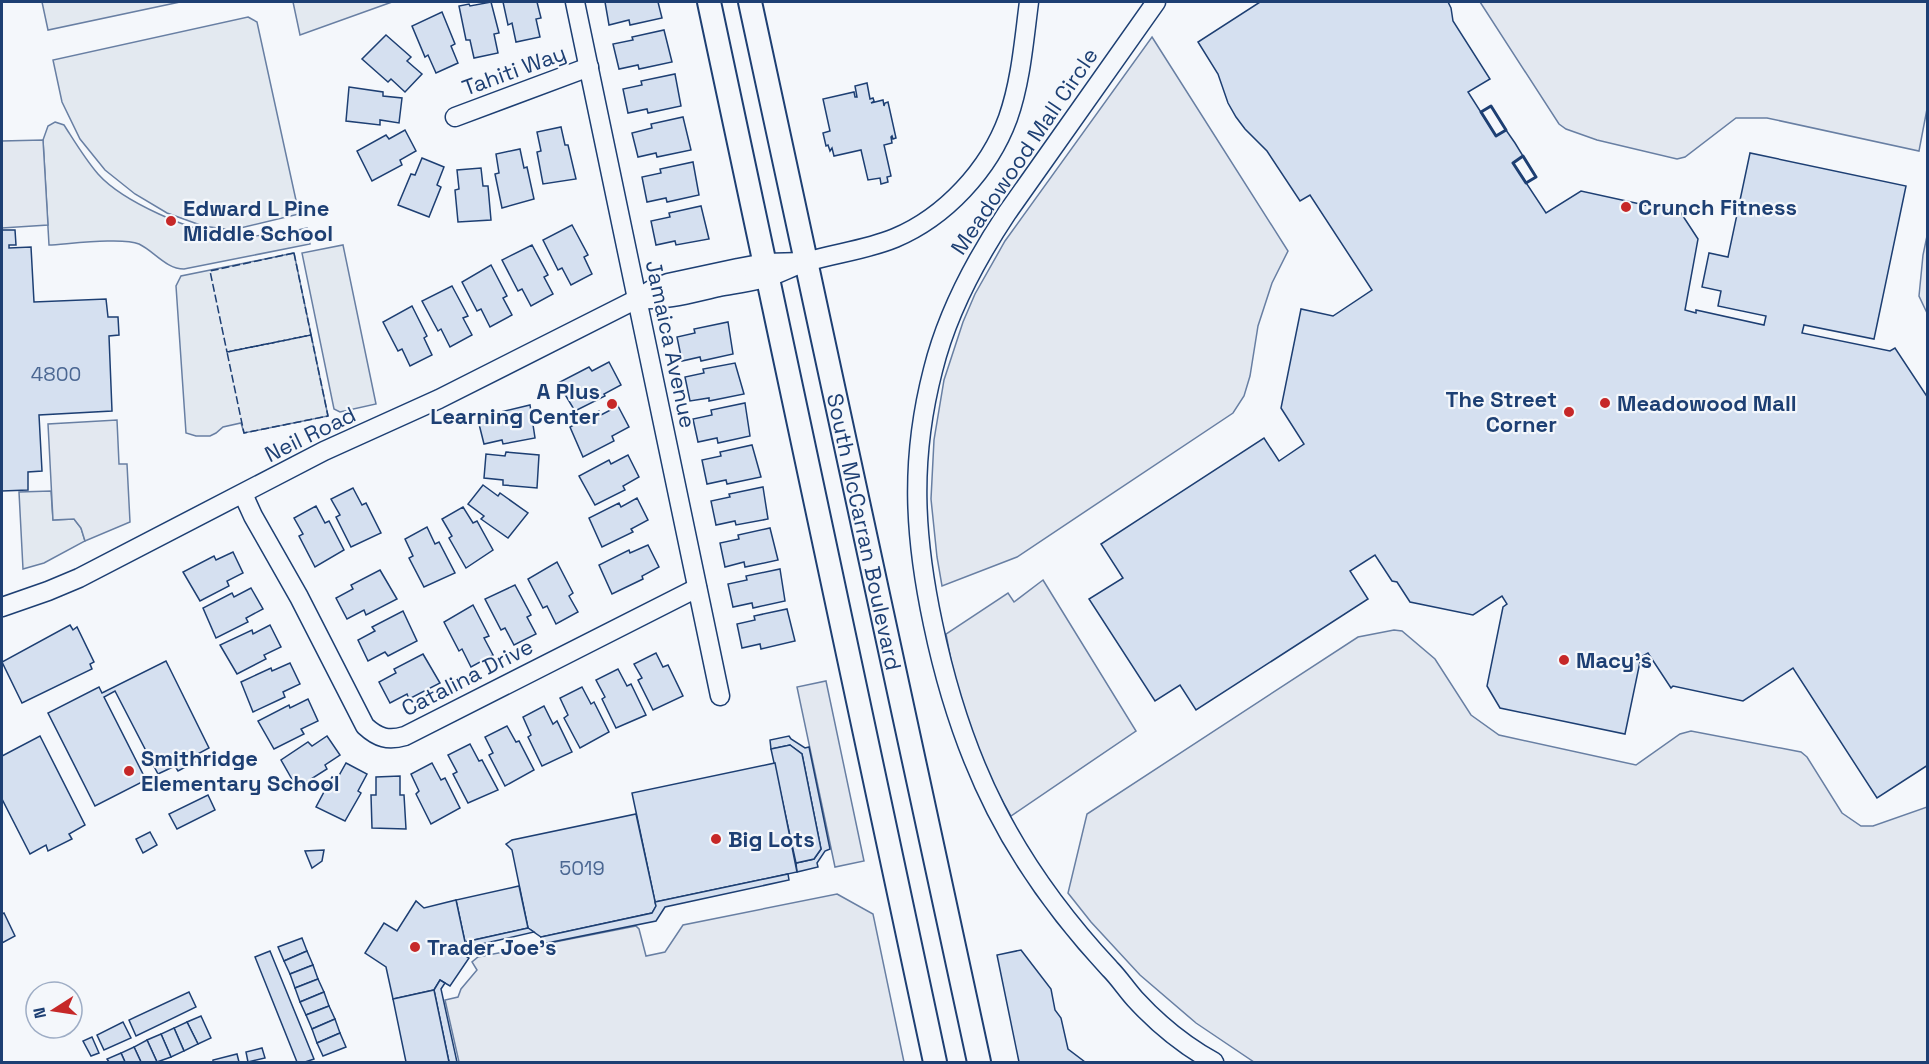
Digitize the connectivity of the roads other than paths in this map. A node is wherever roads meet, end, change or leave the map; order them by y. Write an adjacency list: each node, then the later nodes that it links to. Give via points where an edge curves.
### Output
1 (575, 2): 6 (street, Jamaica Avenue)
2 (710, 2): 9 (main road, South McCarran Boulevard)
3 (750, 2): 8 (main road, South McCarran Boulevard)
4 (1029, 2): 8 (street, Neil Road, via 1007,119 996,144 959,194 922,224 896,238)
5 (1156, 2): 17 (street, Meadowood Mall Circle, via 1007,213 964,285 934,366 924,412 918,452 918,539 924,583 956,716 990,801 1015,846 1069,923 1135,999 1165,1028)
6 (589, 68): 7 (street, Tahiti Way); 10 (street, Jamaica Avenue)
7 (455, 117)
8 (806, 262): 9 (street, Neil Road); 16 (main road, South McCarran Boulevard)
9 (766, 270): 10 (street, Neil Road, via 668,283); 15 (main road, South McCarran Boulevard)
10 (637, 299): 11 (street, Neil Road); 12 (street, Jamaica Avenue)
11 (243, 494): 12 (street, Catalina Drive, via 365,726 384,738 405,736); 13 (street, Neil Road, via 79,578)
12 (697, 588): 14 (street, Jamaica Avenue)
13 (2, 607)
14 (720, 696)
15 (935, 1062)
16 (979, 1062)
17 (1214, 1062)

